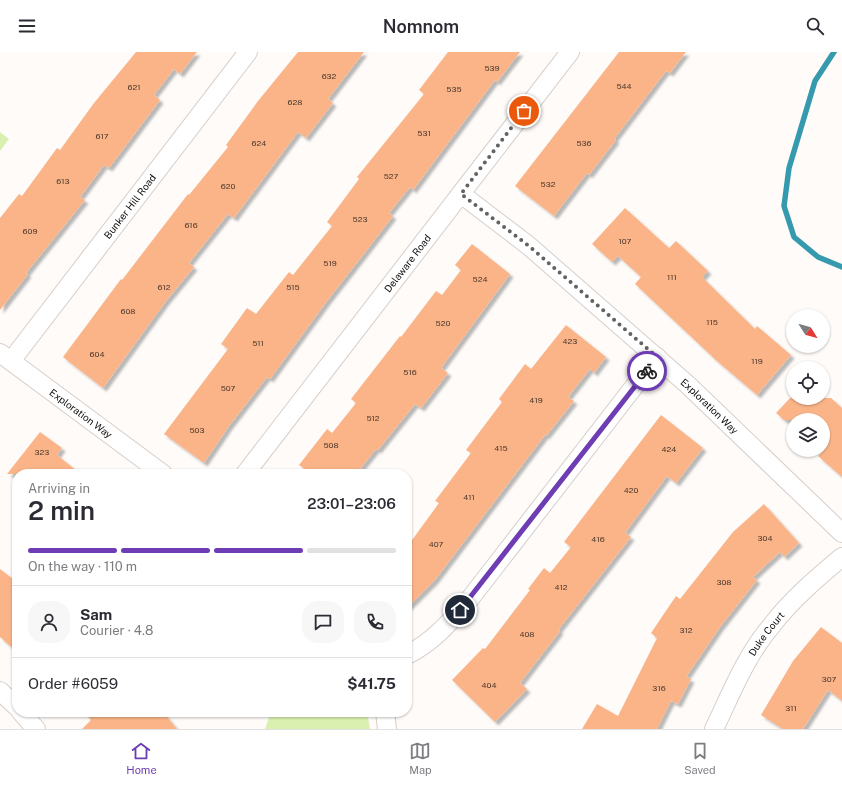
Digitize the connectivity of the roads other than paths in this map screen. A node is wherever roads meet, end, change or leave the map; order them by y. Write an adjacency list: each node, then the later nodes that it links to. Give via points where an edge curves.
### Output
1 (248, 52): 4 (street, Bunker Hill Road)
2 (570, 52): 3 (street, Delaware Road)
3 (461, 194): 5 (street, Exploration Way, via 529,246); 7 (street, Delaware Road)
4 (5, 357): 6 (street, Exploration Way)
5 (657, 357): 8 (street, Exploration Way); 10 (street, via 469,600 442,631)
6 (156, 469)
7 (249, 469)
8 (842, 533)
9 (842, 557): 17 (street, Duke Court, via 799,594 771,625 748,660)
10 (412, 652)
11 (0, 691): 12 (street)
12 (12, 702)
13 (25, 717): 15 (street)
14 (386, 717): 16 (street)
15 (36, 729)
16 (387, 729)
17 (714, 729)

